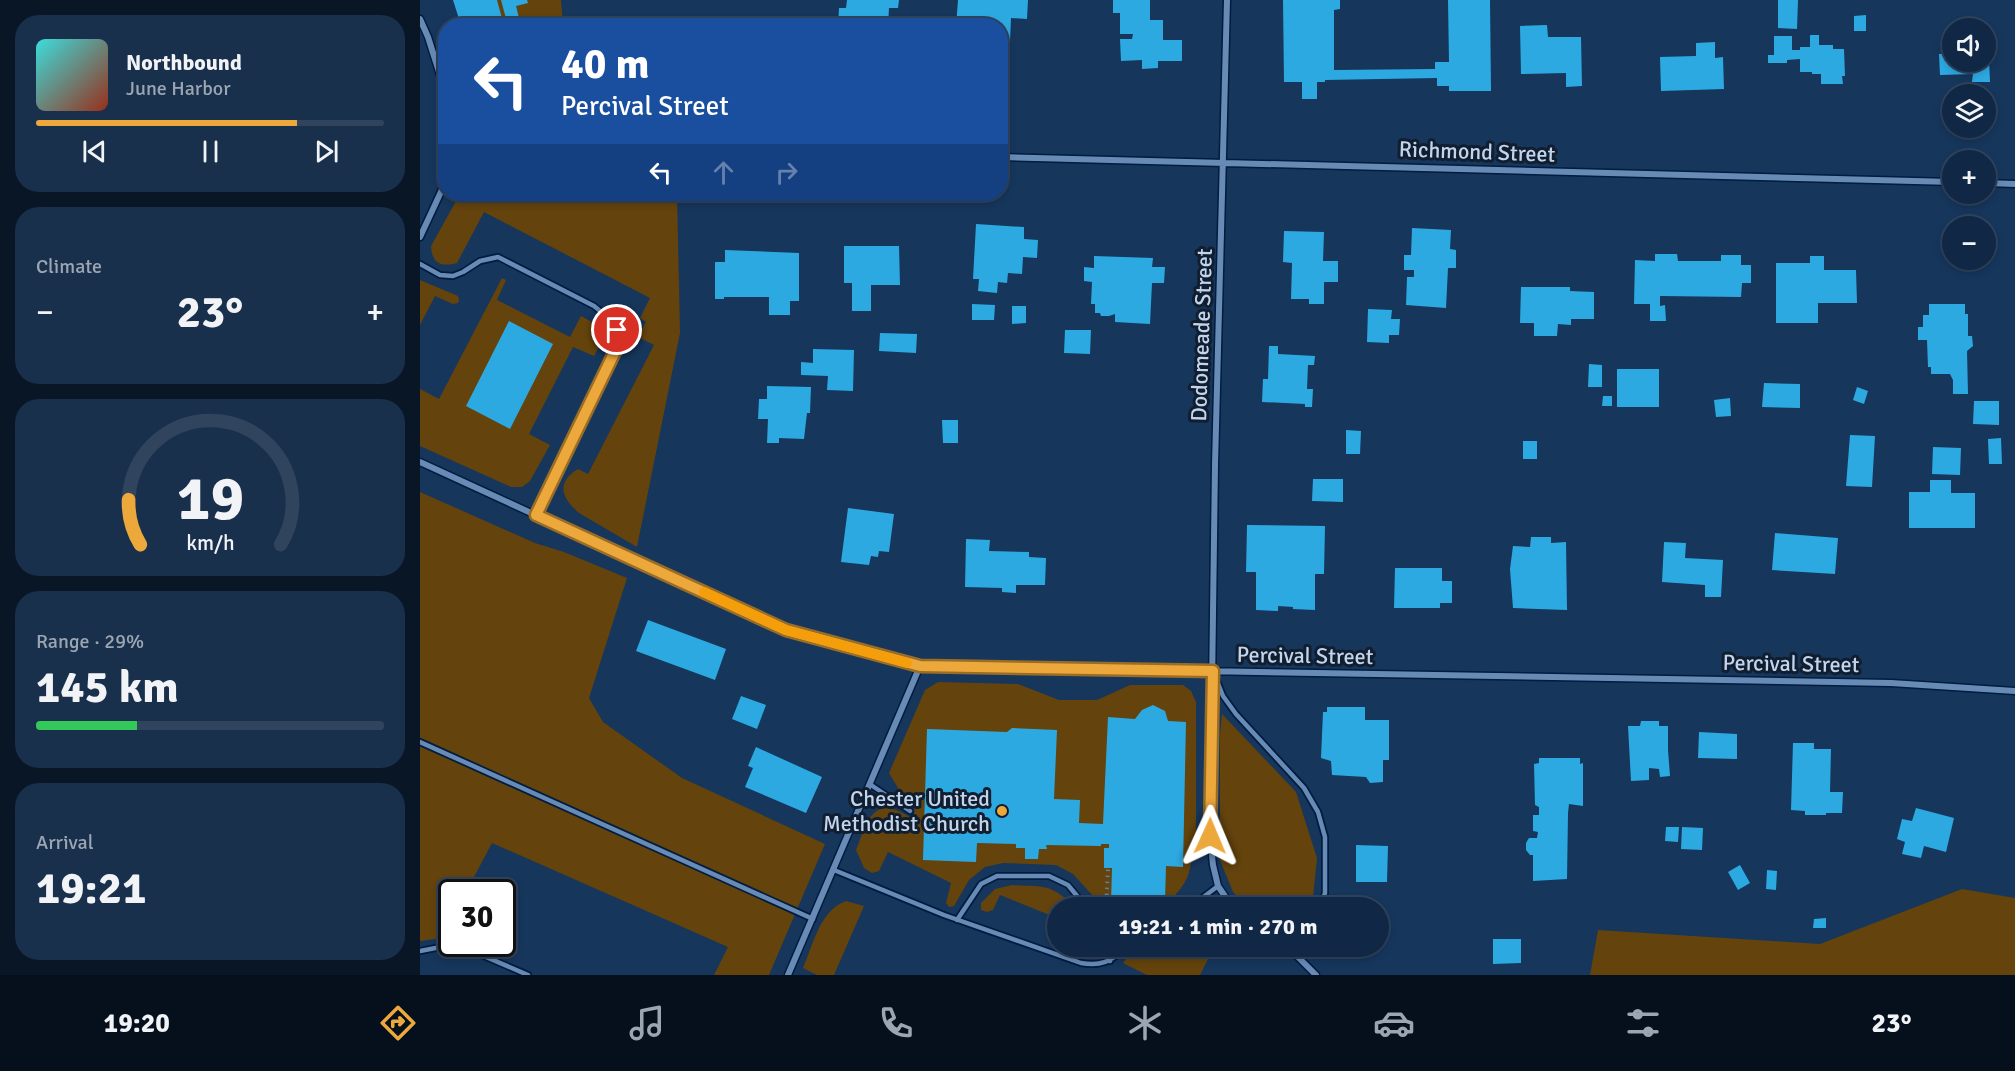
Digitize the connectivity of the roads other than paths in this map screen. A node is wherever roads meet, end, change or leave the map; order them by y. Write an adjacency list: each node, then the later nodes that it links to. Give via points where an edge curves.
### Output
1 (1227, 0): 7 (street, Dodomeade Street)
2 (420, 19): 3 (street)
3 (428, 37): 4 (lane); 5 (street)
4 (420, 39)
5 (438, 69)
6 (1008, 157): 7 (street, Richmond Street)
7 (1224, 162): 8 (street, Richmond Street); 17 (street, Dodomeade Street)
8 (1942, 182)
9 (1996, 183): 10 (street)
10 (2015, 184)
11 (438, 198): 12 (street)
12 (420, 237)
13 (420, 264): 15 (lane, via 441,275 453,276 480,261 498,257 594,306 617,330 620,341)
14 (420, 462): 15 (street, Percival Street)
15 (536, 515): 16 (street, Percival Street, via 786,630)
16 (920, 666): 17 (street, Percival Street); 20 (street)
17 (1213, 671): 18 (street, Percival Street, via 1891,683); 23 (street, Dodomeade Street, via 1210,836); 27 (lane, via 1236,714 1304,788 1317,812 1325,837)
18 (2015, 691)
19 (420, 742): 28 (lane)
20 (871, 785): 21 (lane); 22 (street)
21 (910, 811)
22 (834, 870): 28 (street); 29 (lane)
23 (1218, 886): 25 (lane); 26 (street)
24 (1078, 897): 29 (lane, via 1068,885 1049,876 997,876 981,884)
25 (1204, 897)
26 (1226, 897)
27 (1324, 897)
28 (813, 919): 36 (street)
29 (957, 920): 34 (lane, via 1081,963 1098,965)
30 (420, 951): 35 (lane, via 456,944)
31 (1109, 957): 34 (lane)
32 (1115, 957): 34 (lane)
33 (1298, 957): 37 (street)
34 (1110, 961)
35 (528, 975)
36 (788, 975)
37 (1316, 975)

